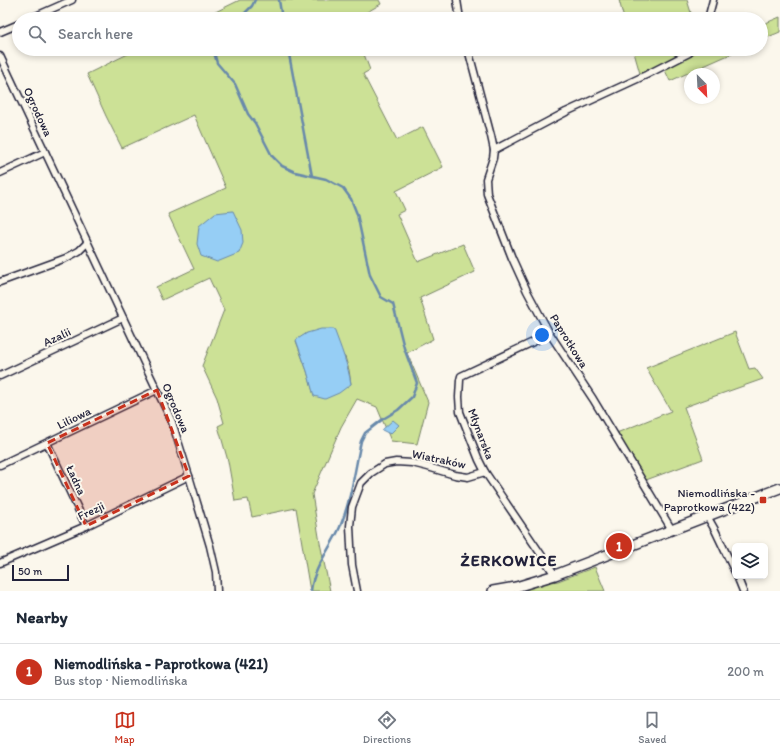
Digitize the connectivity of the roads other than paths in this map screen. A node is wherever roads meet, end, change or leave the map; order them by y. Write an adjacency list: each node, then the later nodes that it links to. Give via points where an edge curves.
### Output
1 (72, 0): 4 (street)
2 (457, 0): 5 (street)
3 (713, 0): 6 (street)
4 (45, 12)
5 (459, 12)
6 (710, 12)
7 (12, 27): 8 (street)
8 (0, 32)
9 (0, 56): 12 (street, Ogrodowa)
10 (469, 56): 13 (street, Paprotkowa)
11 (682, 56): 13 (street)
12 (2, 68): 14 (street, Ogrodowa)
13 (494, 150): 19 (street, Paprotkowa, via 486,179 488,199 527,291)
14 (45, 152): 15 (street); 16 (street, Ogrodowa)
15 (0, 173)
16 (87, 243): 17 (street, via 66,258); 18 (street, Ogrodowa)
17 (0, 282)
18 (123, 318): 20 (street, Azalii); 21 (street, Ogrodowa)
19 (550, 334): 24 (street, Młynarska, via 461,376 460,412); 29 (street, Paprotkowa, via 593,399)
20 (0, 376)
21 (157, 390): 22 (street, Liliowa); 25 (street, Ogrodowa, via 172,422)
22 (47, 443): 23 (street, Liliowa); 28 (street, Ładna)
23 (0, 466)
24 (485, 472): 32 (street, Młynarska); 35 (street, Wiatraków, via 468,477 417,464 396,462 385,464 371,473 362,483 352,507 352,565)
25 (190, 476): 28 (street, Frezji); 34 (street, Ogrodowa, via 210,546)
26 (780, 488): 27 (main road)
27 (707, 516): 29 (main road); 31 (street)
28 (86, 526): 30 (street, Frezji)
29 (672, 530): 32 (main road)
30 (0, 562)
31 (732, 566)
32 (555, 575): 36 (main road, via 516,588)
33 (738, 579): 37 (street)
34 (217, 591)
35 (358, 591)
36 (493, 591)
37 (744, 591)

